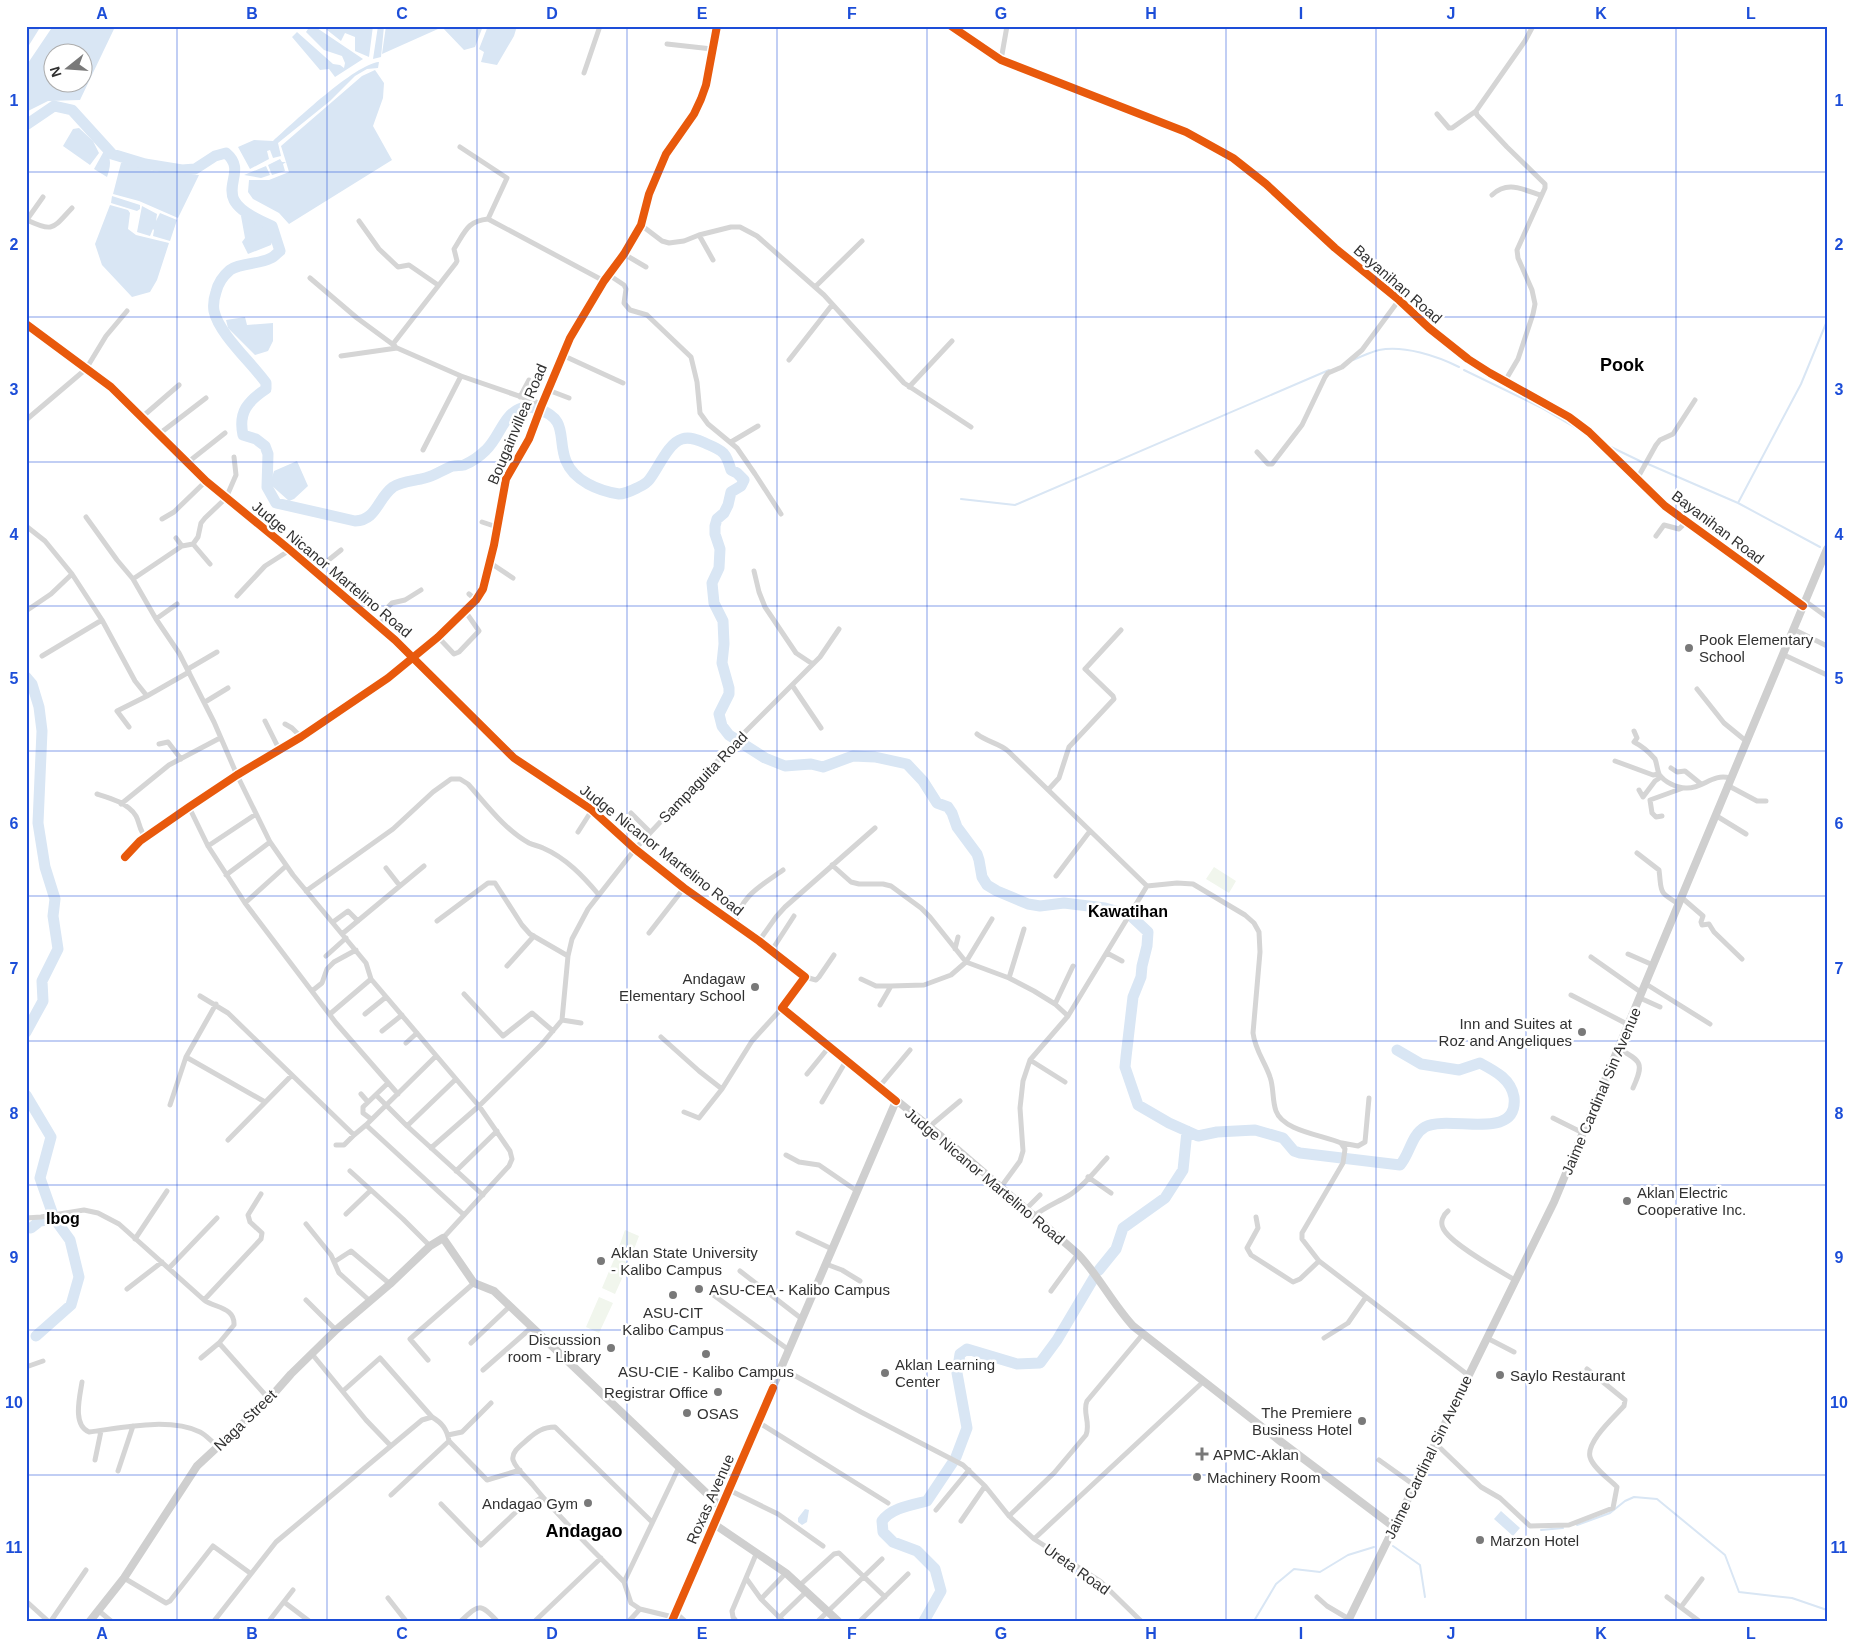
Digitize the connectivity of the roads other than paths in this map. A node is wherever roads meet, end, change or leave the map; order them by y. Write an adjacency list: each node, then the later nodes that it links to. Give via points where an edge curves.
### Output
1 (600, 26): 10 (street)
2 (710, 26): 6 (street)
3 (951, 26): 9 (street, Bayanihan Road)
4 (1006, 26): 9 (street)
5 (1533, 26): 11 (street)
6 (717, 27): 8 (street, Bougainvillea Road)
7 (667, 44): 8 (street)
8 (712, 49): 21 (street, Bougainvillea Road, via 701,99 666,154)
9 (1001, 60): 32 (street, Bayanihan Road, via 1186,132 1233,158 1266,184 1334,248)
10 (584, 73)
11 (1476, 111): 12 (street, via 1452,128 1448,128); 15 (street, via 1545,184)
12 (1437, 114)
13 (460, 146): 18 (street, via 507,178)
14 (1492, 195): 15 (street, via 1510,186)
15 (1541, 195): 44 (street, via 1517,250 1532,290 1534,314 1518,359)
16 (43, 197): 19 (street)
17 (72, 208): 19 (street, via 51,228)
18 (488, 219): 29 (street); 30 (street, via 471,223 454,249 457,261)
19 (27, 220)
20 (359, 221): 30 (street, via 379,250 398,267 410,265)
21 (641, 225): 22 (street, via 669,243); 24 (street, Bougainvillea Road)
22 (699, 235): 25 (street); 31 (street, via 740,227 757,236)
23 (862, 241): 31 (street)
24 (624, 254): 26 (street); 27 (street, Bougainvillea Road)
25 (713, 260)
26 (646, 267)
27 (609, 275): 29 (street, Bougainvillea Road); 60 (street, via 624,285 624,303 630,310 647,315 691,357 700,413 708,424)
28 (310, 278): 37 (street)
29 (604, 281): 38 (street, Bougainvillea Road)
30 (438, 285): 37 (street)
31 (815, 288): 33 (street)
32 (1399, 300): 44 (street, Bayanihan Road, via 1468,359); 62 (street, via 1362,350 1342,367 1328,373 1302,425 1272,464 1268,464)
33 (832, 304): 40 (street); 47 (street)
34 (126, 312): 41 (street, via 106,336)
35 (26, 324): 41 (main road, Judge Nicanor Martelino Road)
36 (952, 341): 47 (street)
37 (395, 346): 39 (street); 42 (street)
38 (562, 355): 45 (street); 48 (street, Bougainvillea Road)
39 (341, 356)
40 (789, 360)
41 (86, 369): 54 (main road, Judge Nicanor Martelino Road, via 111,387); 55 (street)
42 (461, 376): 49 (street); 61 (street)
43 (529, 380): 49 (street)
44 (1505, 381): 65 (street, Bayanihan Road, via 1575,422)
45 (623, 383)
46 (179, 386): 54 (street)
47 (909, 386): 57 (street)
48 (548, 390): 51 (street); 53 (street, Bougainvillea Road)
49 (520, 397): 53 (street)
50 (206, 398): 59 (street)
51 (569, 398)
52 (1695, 400): 65 (street, via 1673,434 1656,445)
53 (541, 406): 74 (street, Bougainvillea Road, via 530,439 506,479)
54 (142, 417): 59 (main road, Judge Nicanor Martelino Road)
55 (26, 420)
56 (758, 426): 60 (street)
57 (971, 427)
58 (225, 433): 64 (street)
59 (159, 434): 64 (main road, Judge Nicanor Martelino Road)
60 (731, 442): 68 (street)
61 (423, 450)
62 (1258, 452)
63 (234, 457): 67 (street, via 236,475)
64 (187, 463): 66 (main road, Judge Nicanor Martelino Road)
65 (1637, 479): 71 (street, Bayanihan Road, via 1665,506)
66 (206, 481): 67 (main road, Judge Nicanor Martelino Road); 70 (street, via 174,512)
67 (226, 498): 77 (street, via 201,523); 79 (main road, Judge Nicanor Martelino Road)
68 (781, 514)
69 (86, 517): 88 (street)
70 (162, 519)
71 (1687, 521): 75 (street, via 1679,529 1664,525); 94 (street, Bayanihan Road)
72 (482, 522): 74 (street)
73 (26, 526): 86 (street, via 46,541)
74 (497, 527): 82 (street, Bougainvillea Road)
75 (1656, 536)
76 (176, 538): 78 (street)
77 (193, 544): 78 (street); 83 (street)
78 (182, 546): 88 (street)
79 (290, 550): 84 (main road, Judge Nicanor Martelino Road); 91 (street, via 266,566)
80 (341, 550): 84 (street)
81 (1826, 553): 94 (main road, Jaime Cardinal Sin Avenue)
82 (489, 562): 87 (street); 92 (street, Bougainvillea Road, via 483,589)
83 (210, 564)
84 (315, 571): 100 (main road, Judge Nicanor Martelino Road)
85 (754, 571): 110 (street, via 765,607 775,623 796,653)
86 (72, 574): 95 (street); 98 (street)
87 (513, 578)
88 (133, 579): 99 (street)
89 (421, 590): 100 (street, via 405,600 392,603)
90 (469, 594): 92 (street)
91 (237, 596)
92 (476, 600): 96 (street, Bougainvillea Road)
93 (177, 604): 99 (street)
94 (1804, 604): 97 (street, Bayanihan Road); 102 (main road, Jaime Cardinal Sin Avenue)
95 (26, 611)
96 (465, 611): 104 (street, Bougainvillea Road); 104 (street, via 479,631 459,652 454,654)
97 (1827, 617)
98 (102, 620): 108 (street); 116 (street)
99 (156, 620): 111 (street)
100 (378, 625): 109 (main road, Judge Nicanor Martelino Road)
101 (839, 629): 110 (street, Sampaguita Road)
102 (1793, 629): 105 (street); 107 (main road, Jaime Cardinal Sin Avenue)
103 (1121, 630): 137 (street, via 1085,669 1114,699 1069,747 1059,778)
104 (438, 637): 109 (street, Bougainvillea Road)
105 (1827, 646)
106 (217, 652): 111 (street)
107 (1782, 654): 112 (street); 126 (main road, Jaime Cardinal Sin Avenue)
108 (42, 656)
109 (414, 657): 124 (street, Bougainvillea Road); 143 (main road, Judge Nicanor Martelino Road, via 514,758)
110 (814, 663): 113 (street, Sampaguita Road)
111 (188, 670): 116 (street); 117 (street)
112 (1827, 675)
113 (792, 685): 121 (street); 151 (street, Sampaguita Road)
114 (228, 688): 117 (street)
115 (1697, 689): 126 (street, via 1724,722)
116 (147, 696): 120 (street, via 117,711)
117 (205, 702): 125 (street)
118 (265, 721): 128 (street)
119 (285, 724): 124 (street)
120 (129, 727)
121 (821, 728)
122 (1634, 731): 133 (street, via 1637,738 1634,742 1646,749 1656,761)
123 (977, 734): 137 (street, via 1002,746)
124 (301, 737): 128 (street, Bougainvillea Road)
125 (220, 738): 129 (street); 132 (street)
126 (1746, 741): 134 (main road, Jaime Cardinal Sin Avenue)
127 (159, 744): 129 (street, via 168,742)
128 (280, 751): 132 (street, Bougainvillea Road)
129 (181, 759): 141 (street, via 157,773)
130 (1615, 761): 133 (street)
131 (1671, 768): 135 (street, via 1676,772 1685,771)
132 (237, 775): 142 (street, Bougainvillea Road); 145 (street)
133 (1660, 775): 136 (street); 138 (street, via 1643,797)
134 (1729, 781): 135 (street, via 1718,776); 140 (street, via 1757,801); 146 (main road, Jaime Cardinal Sin Avenue)
135 (1701, 784): 136 (street)
136 (1683, 788): 147 (street, via 1650,800 1652,813 1656,817)
137 (1048, 790): 149 (street)
138 (1639, 790)
139 (97, 794): 141 (street)
140 (1766, 801)
141 (121, 804): 153 (street, via 136,816)
142 (189, 807): 153 (street, Bougainvillea Road); 155 (street)
143 (592, 810): 150 (street); 156 (main road, Judge Nicanor Martelino Road)
144 (631, 813): 151 (street)
145 (256, 814): 154 (street); 155 (street)
146 (1714, 815): 152 (street); 171 (main road, Jaime Cardinal Sin Avenue)
147 (1662, 816)
148 (875, 828): 159 (street)
149 (1090, 831): 165 (street); 167 (street)
150 (578, 832)
151 (650, 832): 156 (street, Sampaguita Road)
152 (1746, 834)
153 (146, 837): 158 (street, Bougainvillea Road)
154 (270, 842): 160 (street); 164 (street)
155 (208, 846): 164 (street)
156 (635, 849): 168 (main road, Judge Nicanor Martelino Road); 170 (street, Sampaguita Road)
157 (1637, 853): 171 (street, via 1659,870 1660,890 1667,897)
158 (125, 857)
159 (832, 865): 184 (street, via 776,917); 185 (street, via 851,882 891,886 921,908)
160 (286, 866): 169 (street); 172 (street)
161 (424, 866): 166 (street)
162 (386, 868): 166 (street)
163 (783, 870): 178 (street, via 746,899 740,906)
164 (226, 875): 172 (street)
165 (1056, 876)
166 (400, 886): 175 (street)
167 (1147, 886): 188 (street); 267 (street, via 1193,884 1254,923 1260,941 1254,1044 1272,1081 1278,1118)
168 (684, 888): 178 (main road, Judge Nicanor Martelino Road); 180 (street)
169 (306, 891): 170 (street, via 393,829 433,792 451,779 460,779 509,828 530,843 561,857); 177 (street)
170 (599, 895): 192 (street, Sampaguita Road, via 579,923)
171 (1680, 900): 194 (street, via 1703,916 1701,924 1709,924); 197 (main road, Jaime Cardinal Sin Avenue)
172 (245, 903): 206 (street)
173 (794, 916): 187 (street)
174 (992, 919): 196 (street)
175 (358, 921): 177 (street, via 348,911); 181 (street)
176 (437, 921): 182 (street, via 488,883 495,883 522,925)
177 (333, 922): 181 (street)
178 (735, 924): 184 (main road, Judge Nicanor Martelino Road)
179 (1024, 929): 202 (street)
180 (649, 932)
181 (344, 936): 186 (street); 191 (street)
182 (534, 936): 192 (street); 198 (street)
183 (958, 936): 185 (street)
184 (759, 941): 187 (main road, Judge Nicanor Martelino Road)
185 (955, 949): 196 (street)
186 (356, 950): 203 (street, via 366,963); 206 (street, via 327,968 322,983)
187 (772, 950): 200 (main road, Judge Nicanor Martelino Road)
188 (1107, 953): 195 (street); 220 (street)
189 (1628, 954): 197 (street)
190 (834, 955): 200 (street, via 816,980)
191 (326, 956)
192 (568, 956): 221 (street, Sampaguita Road)
193 (1591, 957): 209 (street)
194 (1742, 959)
195 (1122, 961)
196 (966, 962): 202 (street); 205 (street, via 951,976 935,982)
197 (1653, 965): 204 (main road, Jaime Cardinal Sin Avenue)
198 (507, 966)
199 (1073, 966): 213 (street)
200 (805, 977): 216 (main road)
201 (861, 978): 205 (street, via 876,986)
202 (1009, 978): 213 (street)
203 (371, 979): 211 (street); 217 (street)
204 (1646, 984): 209 (main road, Jaime Cardinal Sin Avenue); 223 (street)
205 (891, 986): 214 (street)
206 (312, 991): 217 (street)
207 (464, 994): 225 (street, via 502,1036 532,1013)
208 (1571, 995): 224 (street)
209 (1641, 995): 215 (street); 224 (main road, Jaime Cardinal Sin Avenue)
210 (200, 996): 212 (street)
211 (386, 997): 218 (street); 219 (street)
212 (216, 1004): 234 (street); 238 (street)
213 (1055, 1004): 220 (street)
214 (880, 1005)
215 (1660, 1007)
216 (782, 1008): 230 (main road, Judge Nicanor Martelino Road); 244 (street, via 752,1041)
217 (330, 1014): 241 (street)
218 (365, 1014)
219 (402, 1015): 226 (street); 227 (street)
220 (1068, 1016): 235 (street)
221 (562, 1020): 222 (street); 225 (street)
222 (581, 1023)
223 (1710, 1024)
224 (1629, 1025): 231 (main road, Jaime Cardinal Sin Avenue)
225 (553, 1031): 255 (street)
226 (382, 1032)
227 (417, 1033): 229 (street); 233 (street)
228 (662, 1037): 244 (street)
229 (406, 1043)
230 (829, 1047): 236 (main road, Judge Nicanor Martelino Road); 237 (street)
231 (1619, 1049): 243 (street, via 1639,1062 1639,1076); 264 (main road, Jaime Cardinal Sin Avenue)
232 (910, 1050): 242 (street)
233 (436, 1056): 239 (street); 246 (street)
234 (186, 1057): 251 (street); 254 (street)
235 (1030, 1060): 240 (street); 275 (street, via 1023,1081 1020,1108 1023,1151 1020,1161)
236 (846, 1061): 242 (main road, Judge Nicanor Martelino Road); 253 (street)
237 (807, 1074)
238 (292, 1075): 251 (street); 265 (street)
239 (456, 1079): 255 (street); 261 (street)
240 (1065, 1082)
241 (388, 1083): 246 (street); 247 (street)
242 (879, 1087): 249 (main road, Judge Nicanor Martelino Road)
243 (1633, 1088)
244 (722, 1090): 257 (street, via 699,1118)
245 (361, 1094): 252 (street)
246 (398, 1094): 256 (street)
247 (376, 1095): 252 (street); 256 (street)
248 (1369, 1098): 267 (street, via 1365,1142 1358,1146)
249 (896, 1101): 262 (main road, Judge Nicanor Martelino Road); 276 (main road, Roxas Avenue)
250 (960, 1101): 262 (street)
251 (266, 1102): 266 (street)
252 (368, 1102): 259 (street, via 362,1110)
253 (822, 1102)
254 (170, 1105)
255 (479, 1106): 263 (street); 269 (street)
256 (386, 1107): 259 (street); 261 (street)
257 (684, 1112)
258 (1553, 1118): 264 (street)
259 (371, 1119): 260 (street)
260 (366, 1125): 265 (street); 286 (street)
261 (407, 1126): 269 (street)
262 (929, 1127): 275 (main road, Judge Nicanor Martelino Road)
263 (496, 1131): 273 (street); 281 (street, via 512,1159 510,1166)
264 (1583, 1133): 304 (main road, Jaime Cardinal Sin Avenue)
265 (354, 1135): 268 (street, via 344,1145)
266 (228, 1140)
267 (1341, 1143): 298 (street, via 1344,1147 1343,1163 1302,1235)
268 (336, 1145)
269 (432, 1148): 273 (street)
270 (786, 1155): 276 (street, via 799,1162 819,1165)
271 (1107, 1158): 274 (street)
272 (350, 1171): 278 (street)
273 (456, 1171): 281 (street)
274 (1088, 1177): 279 (street); 287 (street, via 1068,1196)
275 (1001, 1187): 283 (main road, Judge Nicanor Martelino Road)
276 (857, 1191): 296 (main road, Roxas Avenue)
277 (168, 1192): 294 (street)
278 (370, 1192): 285 (street); 295 (street)
279 (1111, 1193)
280 (261, 1194): 312 (street, via 248,1215 250,1222 262,1233 261,1239)
281 (483, 1195): 286 (street)
282 (1040, 1195): 283 (street)
283 (1026, 1209): 287 (main road, Judge Nicanor Martelino Road)
284 (1448, 1211): 304 (street, via 1442,1224 1451,1238)
285 (346, 1214)
286 (464, 1215): 293 (street)
287 (1034, 1216): 297 (main road, Judge Nicanor Martelino Road)
288 (1256, 1217): 298 (street, via 1258,1228 1247,1248 1251,1255 1293,1282)
289 (26, 1218): 294 (street, via 84,1210 119,1224)
290 (218, 1218): 302 (street)
291 (306, 1224): 300 (street)
292 (798, 1233): 296 (street)
293 (443, 1238): 295 (main road, Naga Street); 306 (main road)
294 (135, 1239): 299 (street)
295 (430, 1246): 307 (main road, Naga Street)
296 (832, 1249): 301 (main road, Roxas Avenue)
297 (1078, 1254): 309 (street); 319 (main road, Judge Nicanor Martelino Road, via 1096,1274 1124,1316)
298 (1319, 1261): 311 (street)
299 (162, 1262): 302 (street); 308 (street)
300 (334, 1262): 307 (street, via 351,1251); 314 (street, via 339,1273)
301 (826, 1264): 305 (street); 316 (main road, Roxas Avenue)
302 (169, 1268): 312 (street)
303 (740, 1271): 316 (street)
304 (1516, 1280): 321 (main road, Jaime Cardinal Sin Avenue)
305 (860, 1281)
306 (474, 1283): 315 (main road, via 494,1291); 328 (street, via 410,1339)
307 (390, 1284): 314 (main road, Naga Street)
308 (127, 1289)
309 (1051, 1290)
310 (712, 1294): 324 (street)
311 (1366, 1297): 320 (street, via 1348,1323); 334 (street)
312 (204, 1300): 322 (street, via 226,1309 233,1318 234,1325)
313 (306, 1300): 318 (street)
314 (370, 1301): 318 (main road, Naga Street)
315 (510, 1306): 317 (main road); 323 (street)
316 (802, 1319): 324 (main road, Roxas Avenue)
317 (532, 1326): 333 (street); 350 (main road)
318 (336, 1330): 326 (main road, Naga Street)
319 (1144, 1334): 335 (main road, Judge Nicanor Martelino Road); 363 (street, via 1087,1401 1086,1435 1054,1474)
320 (1324, 1338)
321 (1487, 1338): 325 (street); 334 (main road, Jaime Cardinal Sin Avenue)
322 (219, 1343): 327 (street); 338 (street)
323 (471, 1343)
324 (789, 1350): 331 (main road, Roxas Avenue)
325 (1514, 1352)
326 (312, 1354): 337 (street); 338 (main road, Naga Street)
327 (201, 1358)
328 (428, 1360)
329 (43, 1361): 330 (street)
330 (26, 1367)
331 (781, 1368): 341 (main road, Roxas Avenue); 352 (street, Ureta Road)
332 (1587, 1369): 345 (street, via 1625,1400 1624,1406 1591,1444 1590,1457 1617,1486 1613,1508 1569,1525 1530,1526 1500,1498 1481,1487)
333 (483, 1370)
334 (1468, 1375): 345 (main road, Jaime Cardinal Sin Avenue)
335 (1204, 1380): 367 (main road, Judge Nicanor Martelino Road); 368 (street)
336 (82, 1382): 343 (street, via 80,1424 89,1432)
337 (343, 1391): 340 (street, via 380,1358); 346 (street)
338 (269, 1399): 347 (main road, Naga Street)
339 (491, 1403): 344 (street, via 462,1432)
340 (432, 1418): 344 (street, via 441,1422); 346 (street, via 422,1420)
341 (758, 1422): 356 (main road, Roxas Avenue); 360 (street)
342 (133, 1426): 343 (street); 347 (street, via 161,1424 184,1427 200,1432); 353 (street)
343 (101, 1431): 348 (street)
344 (449, 1438): 351 (street, via 487,1480); 357 (street)
345 (1434, 1443): 354 (main road, Jaime Cardinal Sin Avenue)
346 (390, 1445): 375 (street, via 276,1542)
347 (218, 1446): 378 (main road, Naga Street, via 197,1466)
348 (95, 1460)
349 (1379, 1460): 354 (street)
350 (679, 1467): 361 (main road); 365 (street)
351 (520, 1470): 358 (street); 365 (street, via 513,1460 518,1448 544,1427 555,1427)
352 (969, 1470): 355 (street, Ureta Road); 362 (street)
353 (118, 1471)
354 (1414, 1484): 367 (main road, Jaime Cardinal Sin Avenue)
355 (985, 1486): 363 (street, Ureta Road); 364 (street)
356 (728, 1490): 361 (main road, Roxas Avenue); 369 (street, via 778,1514)
357 (391, 1495)
358 (542, 1497): 359 (street, via 517,1511 481,1545); 371 (street)
359 (441, 1504)
360 (888, 1504)
361 (721, 1507): 366 (main road, Roxas Avenue)
362 (936, 1510)
363 (1009, 1516): 368 (street, Ureta Road)
364 (961, 1521)
365 (652, 1522): 381 (street)
366 (714, 1524): 370 (main road); 395 (main road, Roxas Avenue)
367 (1394, 1527): 397 (main road, Jaime Cardinal Sin Avenue)
368 (1034, 1539): 414 (street, Ureta Road, via 1100,1581)
369 (823, 1546)
370 (757, 1552): 374 (main road); 379 (street)
371 (601, 1558): 381 (street); 407 (street)
372 (882, 1559): 377 (street)
373 (86, 1570): 398 (street)
374 (786, 1572): 382 (main road); 388 (street)
375 (250, 1573): 378 (street, via 213,1546 166,1603); 401 (street)
376 (908, 1574): 384 (street)
377 (864, 1576): 382 (street, via 836,1553); 384 (street); 393 (street)
378 (124, 1578): 394 (main road, Naga Street)
379 (746, 1578): 388 (street); 410 (street, via 732,1611)
380 (1702, 1579): 391 (street)
381 (624, 1582): 392 (street, via 631,1603)
382 (803, 1588): 393 (main road); 396 (street)
383 (293, 1590): 390 (street)
384 (884, 1597): 413 (street)
385 (1317, 1597): 397 (street)
386 (388, 1598): 404 (street)
387 (1667, 1598): 391 (street)
388 (761, 1599): 396 (street)
389 (26, 1601): 398 (street)
390 (284, 1602): 402 (street); 403 (street)
391 (1681, 1607): 415 (street)
392 (640, 1609): 395 (street); 408 (street)
393 (828, 1610): 411 (street); 412 (main road)
394 (99, 1611): 399 (main road, Naga Street); 400 (street)
395 (673, 1617): 409 (street)
396 (781, 1619)
397 (1349, 1620)
398 (50, 1621)
399 (90, 1621)
400 (111, 1621)
401 (214, 1621)
402 (269, 1621)
403 (309, 1621)
404 (406, 1621)
405 (461, 1621): 406 (street, via 480,1606)
406 (497, 1621)
407 (535, 1621)
408 (628, 1621)
409 (685, 1621)
410 (736, 1621)
411 (818, 1621)
412 (838, 1621)
413 (860, 1621)
414 (1141, 1621)
415 (1699, 1621)

